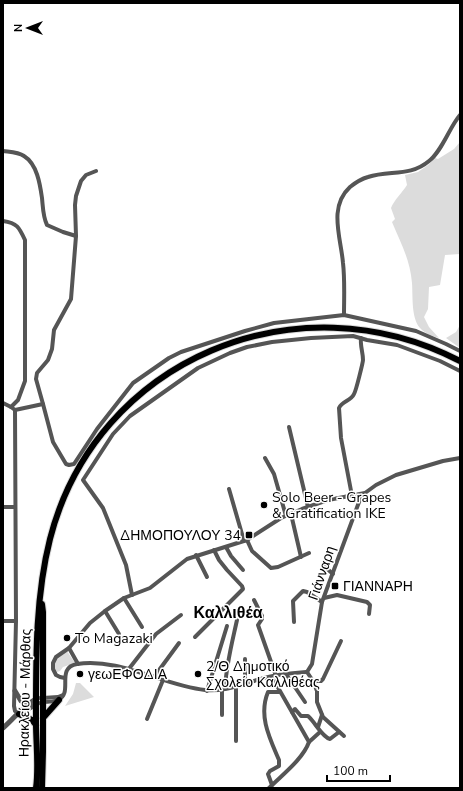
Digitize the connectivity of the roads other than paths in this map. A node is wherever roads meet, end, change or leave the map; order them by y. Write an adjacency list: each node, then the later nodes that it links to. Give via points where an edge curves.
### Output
1 (460, 116): 6 (street, via 431,160 423,166 411,172 369,176 348,189 340,199 338,224 343,263)
2 (3, 151): 5 (street, via 24,156 34,168 47,225)
3 (96, 171): 5 (street, via 86,175 79,187 75,206)
4 (3, 221): 13 (street, via 12,222 20,228 24,240 24,381)
5 (76, 236): 12 (street, via 71,300 54,330 48,360 36,376)
6 (344, 315): 8 (street, via 416,331); 12 (street, via 274,323 192,347 169,358 133,383 71,465 66,464 53,442)
7 (361, 338): 10 (street, via 397,345); 19 (street, via 363,361 356,390 339,408 341,438); 34 (street, via 348,336 272,342 230,353 198,368 130,416 114,434 83,480 103,508 126,565)
8 (460, 351)
9 (460, 361): 69 (main road, Ηρακλείου - Μάρθας, via 421,343 398,336 360,329 324,327 249,337 226,344 162,378 107,427 91,448 75,474 56,518 45,560 41,599 43,612)
10 (460, 371)
11 (3, 404): 13 (street)
12 (43, 404): 13 (street)
13 (13, 408): 21 (street)
14 (290, 427): 22 (street)
15 (265, 458): 23 (street, via 274,474)
16 (460, 458): 18 (street, via 396,475)
17 (229, 489): 24 (street)
18 (365, 493): 19 (street); 32 (street, Γιάνναρη, via 359,502)
19 (352, 496): 22 (street)
20 (3, 507): 21 (street)
21 (15, 507): 43 (street)
22 (308, 507): 23 (street)
23 (288, 515): 24 (street); 29 (street)
24 (246, 540): 25 (street); 29 (street, via 252,550 271,568)
25 (226, 546): 26 (street); 31 (street)
26 (214, 550): 28 (street); 48 (street, via 243,589)
27 (309, 553): 29 (street)
28 (196, 555): 33 (street); 34 (street, via 150,588)
29 (301, 557)
30 (325, 567): 32 (street)
31 (243, 570)
32 (333, 574): 37 (street, Γιάνναρη)
33 (207, 577)
34 (132, 595): 35 (street)
35 (124, 598): 38 (street); 46 (street)
36 (254, 600): 57 (street, via 262,616 258,625)
37 (323, 600): 39 (street, via 337,595 367,602); 44 (street, via 303,591 293,601); 55 (street, Γιάνναρη, via 312,664)
38 (105, 611): 47 (street); 51 (street, via 90,623)
39 (370, 614)
40 (181, 615): 54 (street, via 156,634)
41 (237, 620): 65 (street)
42 (3, 621): 43 (street)
43 (16, 621): 66 (street)
44 (294, 622)
45 (226, 626): 64 (street)
46 (142, 628)
47 (119, 634)
48 (195, 637)
49 (341, 640): 61 (street, via 323,679)
50 (178, 644): 58 (street)
51 (69, 648): 53 (street); 59 (street, via 56,656 53,663 56,675)
52 (245, 659): 62 (street)
53 (78, 664): 54 (street, via 101,664); 59 (street, via 68,668)
54 (128, 670): 58 (street)
55 (307, 672): 56 (street); 61 (street)
56 (286, 674): 57 (street); 70 (street)
57 (274, 676): 62 (street); 67 (street)
58 (154, 677): 60 (street)
59 (64, 678): 68 (street, via 66,689)
60 (162, 680): 64 (street); 77 (street)
61 (313, 681): 74 (street, via 317,702)
62 (245, 684): 63 (street)
63 (236, 687): 65 (street); 84 (street)
64 (207, 690): 65 (street)
65 (224, 690): 75 (street)
66 (15, 692): 71 (street, via 21,701); 73 (street, via 15,711)
67 (280, 692): 72 (street); 86 (street, via 268,692 265,706 266,726 279,760 279,766 268,774)
68 (61, 698): 69 (street); 76 (main road)
69 (40, 700): 71 (street); 73 (street); 76 (main road, Ηρακλείου - Μάρθας); 78 (main road, Ηρακλείου - Μάρθας)
70 (305, 702)
71 (29, 704): 73 (street)
72 (292, 712): 79 (street, via 295,709 301,716 308,716); 85 (street)
73 (19, 714): 78 (main road, via 32,720); 80 (street)
74 (323, 714): 79 (street); 82 (street)
75 (222, 715)
76 (43, 718): 88 (main road, Ηρακλείου - Μάρθας)
77 (147, 719)
78 (36, 725): 87 (main road, Ηρακλείου - Μάρθας)
79 (318, 727): 81 (street)
80 (3, 728)
81 (320, 732): 82 (street, via 328,739); 85 (street)
82 (339, 732): 83 (street)
83 (344, 736)
84 (236, 742)
85 (310, 742): 86 (street)
86 (270, 787)
87 (36, 788)
88 (42, 788)

